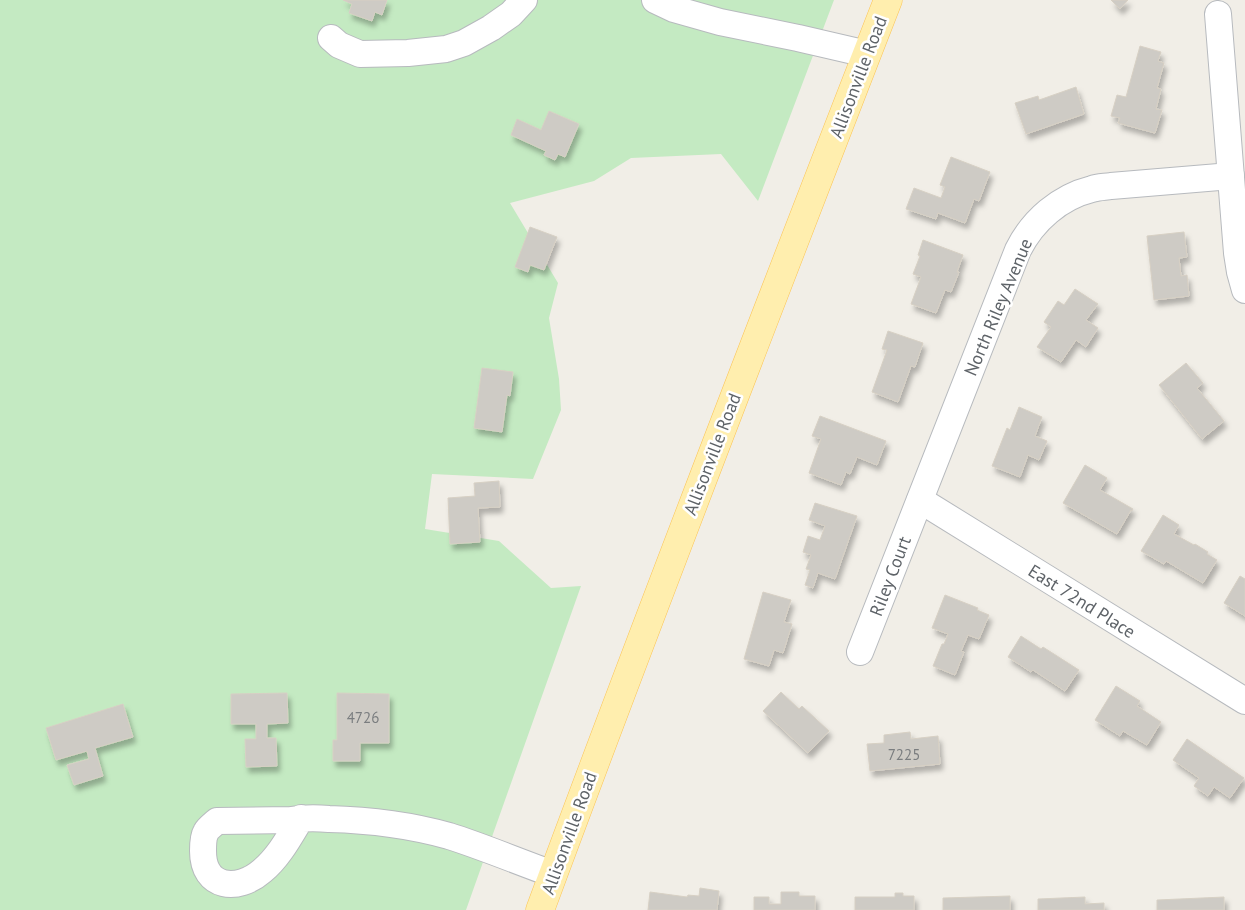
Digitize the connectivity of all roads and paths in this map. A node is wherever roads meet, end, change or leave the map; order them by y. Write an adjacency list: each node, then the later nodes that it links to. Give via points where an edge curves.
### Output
1 (524, 0): 5 (street, via 511,14 490,28 446,49 408,54 360,54 339,46)
2 (655, 0): 6 (street, via 674,10 720,22)
3 (888, 0): 6 (main road, Allisonville Road)
4 (1218, 14): 7 (street)
5 (332, 38)
6 (867, 54): 13 (main road, Allisonville Road)
7 (1231, 176): 8 (street, via 1237,253); 9 (street, North Riley Avenue, via 1092,189 1065,200 1034,224 1018,250)
8 (1245, 290)
9 (920, 500): 10 (street, Riley Court); 11 (street, East 72nd Place)
10 (860, 652)
11 (1245, 701)
12 (301, 818): 13 (street, via 370,820 428,831)
13 (553, 874): 14 (main road, Allisonville Road)
14 (540, 910)

